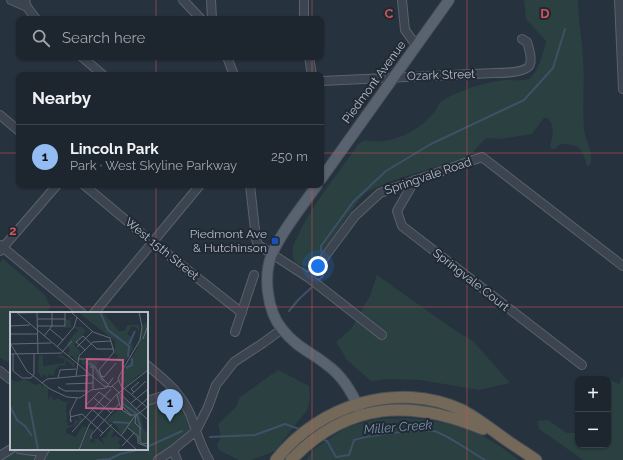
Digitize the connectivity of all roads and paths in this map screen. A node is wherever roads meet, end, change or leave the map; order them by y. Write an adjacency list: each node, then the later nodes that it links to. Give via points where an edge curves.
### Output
1 (11, 0): 8 (street)
2 (183, 0): 10 (street)
3 (211, 0): 11 (street)
4 (304, 0): 12 (street)
5 (402, 0): 14 (street, via 405,30)
6 (450, 0): 14 (main road, Piedmont Avenue)
7 (619, 0): 23 (street)
8 (26, 3): 9 (street)
9 (34, 16)
10 (198, 16)
11 (212, 16)
12 (304, 16)
13 (522, 38): 21 (street, Ozark Street, via 527,42 530,64 528,68 520,71)
14 (416, 45): 21 (main road, Piedmont Avenue)
15 (86, 60): 18 (street)
16 (228, 60): 19 (street)
17 (310, 60): 20 (street)
18 (100, 72)
19 (233, 72)
20 (312, 72)
21 (393, 77): 22 (street, Ozark Street); 26 (main road, Piedmont Avenue)
22 (324, 81)
23 (623, 88)
24 (0, 115): 25 (street)
25 (16, 128)
26 (324, 175)
27 (415, 180): 36 (street, Springvale Road, via 482,157); 38 (street, Springvale Road, via 380,193 355,216); 45 (street, Springvale Court, via 397,212 402,226)
28 (54, 188): 34 (street)
29 (88, 188): 33 (street, West 15th Street)
30 (197, 188): 33 (street)
31 (250, 188): 35 (street, via 256,239 258,245)
32 (315, 188): 35 (main road)
33 (152, 242): 40 (street); 41 (street, West 15th Street)
34 (1, 248): 39 (street)
35 (271, 254): 38 (street); 42 (main road, via 267,287 272,309)
36 (623, 266)
37 (254, 275): 41 (street)
38 (309, 278): 44 (street)
39 (81, 312)
40 (95, 312)
41 (242, 313): 43 (street)
42 (282, 329): 51 (main road, via 336,372); 53 (street, via 234,362 216,384)
43 (235, 332)
44 (382, 335)
45 (582, 365)
46 (148, 366): 49 (street)
47 (0, 371): 48 (street)
48 (10, 379)
49 (174, 389): 50 (street, via 166,395); 53 (street, via 189,413)
50 (148, 401)
51 (357, 403): 52 (main road); 54 (highway, via 403,397 440,402 472,415); 65 (highway, via 326,417 305,431)
52 (362, 415): 54 (highway, via 403,409 429,411); 66 (highway, via 341,423 318,437)
53 (196, 431): 59 (street); 64 (street)
54 (499, 435): 67 (highway)
55 (10, 450): 60 (street)
56 (26, 450): 57 (street)
57 (40, 450)
58 (44, 450): 61 (street)
59 (174, 450): 62 (street); 63 (street)
60 (0, 456)
61 (39, 460)
62 (158, 460)
63 (177, 460)
64 (209, 460)
65 (276, 460)
66 (292, 460)
67 (536, 460)

